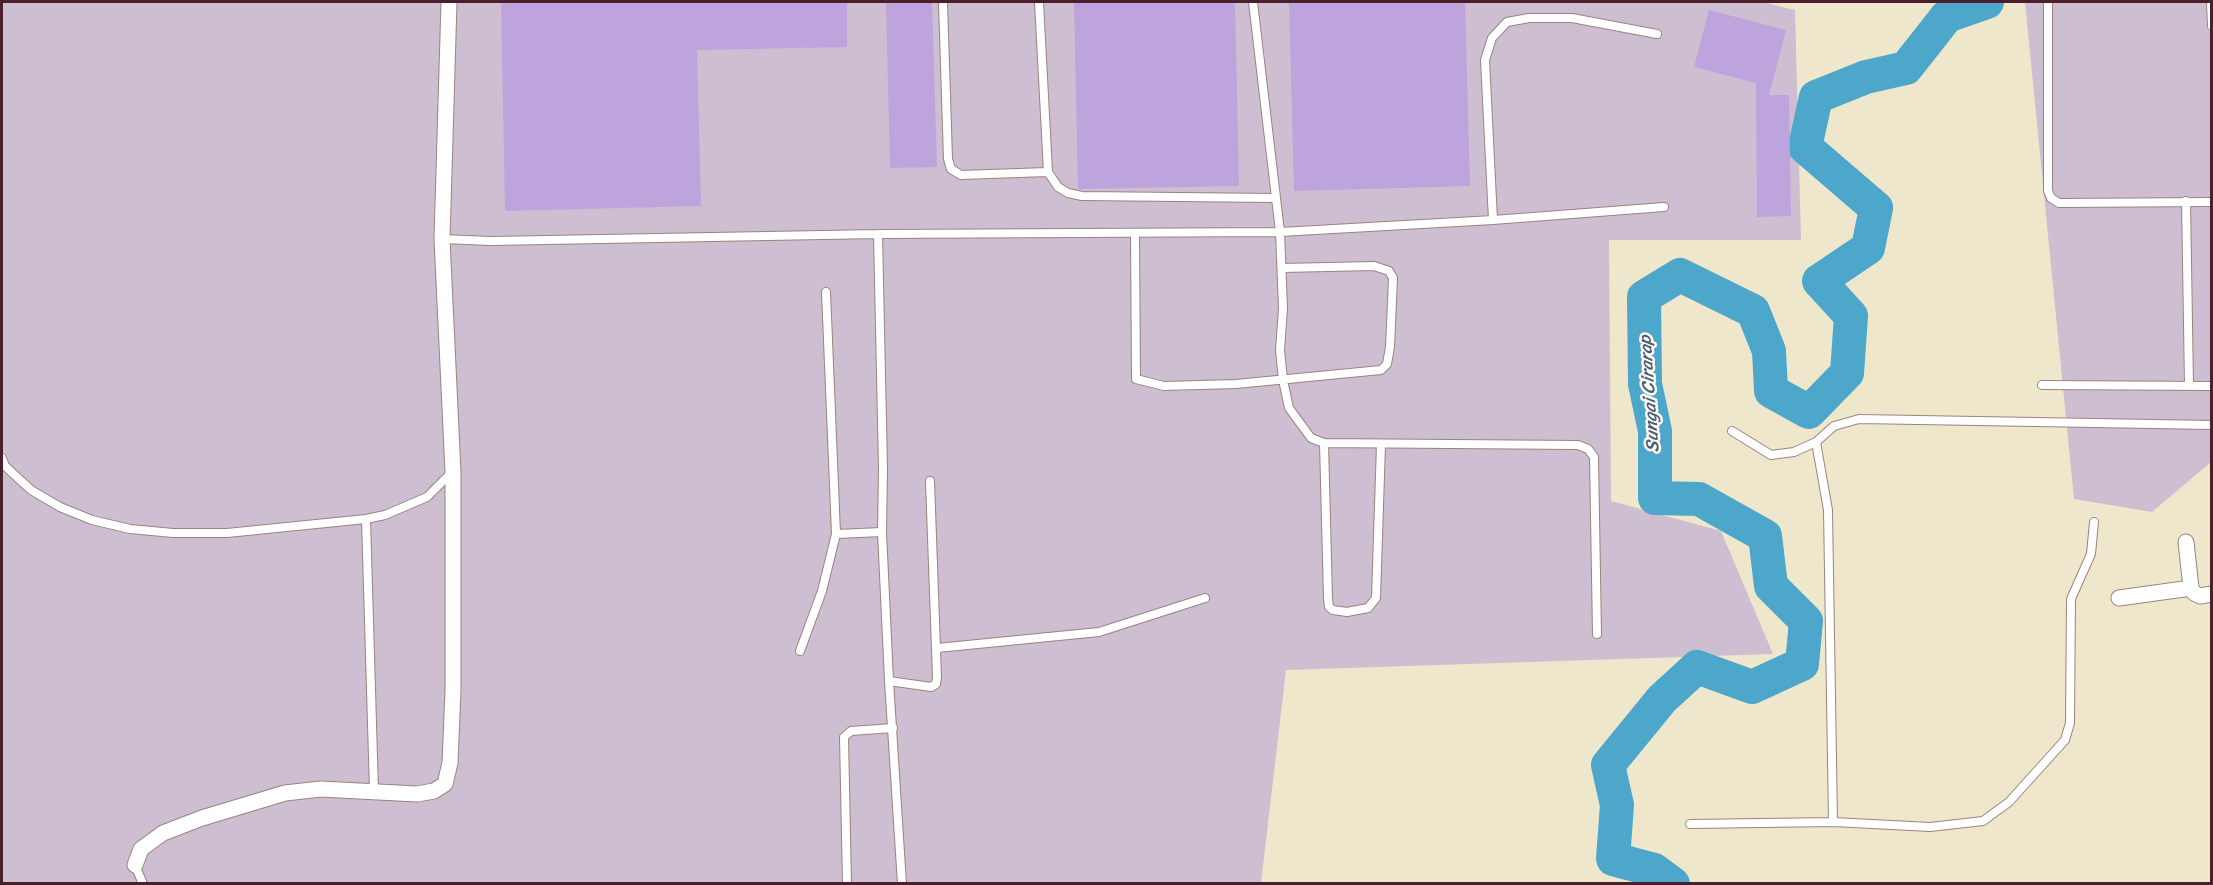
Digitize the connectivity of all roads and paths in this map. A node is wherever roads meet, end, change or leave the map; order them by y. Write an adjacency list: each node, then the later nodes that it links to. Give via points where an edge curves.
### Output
1 (449, 2): 18 (street)
2 (943, 2): 9 (lane, via 951,169 961,175)
3 (1039, 2): 9 (lane)
4 (1253, 2): 10 (lane)
5 (2048, 2): 11 (lane, via 2048,191 2052,198 2059,203)
6 (2211, 2): 7 (lane)
7 (2211, 26)
8 (1657, 34): 14 (lane, via 1572,18 1529,18 1507,22 1492,38 1485,60)
9 (1048, 172): 10 (lane, via 1058,187 1082,196)
10 (1275, 198): 15 (lane)
11 (2186, 201): 12 (lane); 23 (lane)
12 (2211, 202)
13 (1664, 207): 14 (lane)
14 (1493, 220): 15 (lane)
15 (1280, 232): 16 (lane); 19 (lane)
16 (1135, 233): 17 (lane); 21 (lane, via 1136,379 1164,386)
17 (878, 234): 18 (lane); 35 (lane)
18 (442, 239): 31 (street)
19 (1282, 268): 21 (lane); 21 (lane, via 1374,266 1389,271 1393,278 1390,347 1387,364 1381,370)
20 (826, 292): 36 (lane)
21 (1283, 380): 28 (lane, via 1290,408 1311,438)
22 (2042, 385): 23 (lane)
23 (2189, 385): 24 (lane)
24 (2211, 386)
25 (2211, 425): 27 (lane, via 1859,419 1834,426)
26 (1732, 431): 27 (lane, via 1771,455 1794,452)
27 (1816, 442): 48 (lane, via 1828,510)
28 (1324, 444): 29 (lane); 29 (lane, via 1329,607 1347,612 1368,608 1376,598)
29 (1382, 444): 42 (lane, via 1588,448 1594,457)
30 (2, 458): 33 (lane, via 5,466 31,490 60,507 130,529 227,533)
31 (453, 472): 33 (lane, via 427,497); 47 (street, via 453,690 450,763 445,784 417,794)
32 (930, 480): 43 (lane)
33 (366, 519): 47 (lane)
34 (2094, 522): 48 (lane, via 2091,554 2071,599 2070,723 2065,740 2009,802 1983,821 1930,827)
35 (882, 532): 36 (lane); 45 (lane)
36 (836, 534): 44 (lane, via 822,591)
37 (2186, 542): 38 (street)
38 (2191, 588): 39 (street, via 2200,596); 41 (street)
39 (2211, 594)
40 (1205, 598): 43 (lane, via 1100,632)
41 (2119, 598)
42 (1597, 634)
43 (936, 648): 45 (lane, via 936,684 931,687)
44 (800, 651)
45 (888, 681): 46 (lane)
46 (893, 728): 52 (lane, via 850,731 844,737); 53 (lane)
47 (374, 792): 50 (street, via 321,789 285,793 163,833 141,849)
48 (1833, 822): 49 (lane)
49 (1690, 824)
50 (135, 865): 51 (lane)
51 (143, 884)
52 (847, 884)
53 (902, 884)

